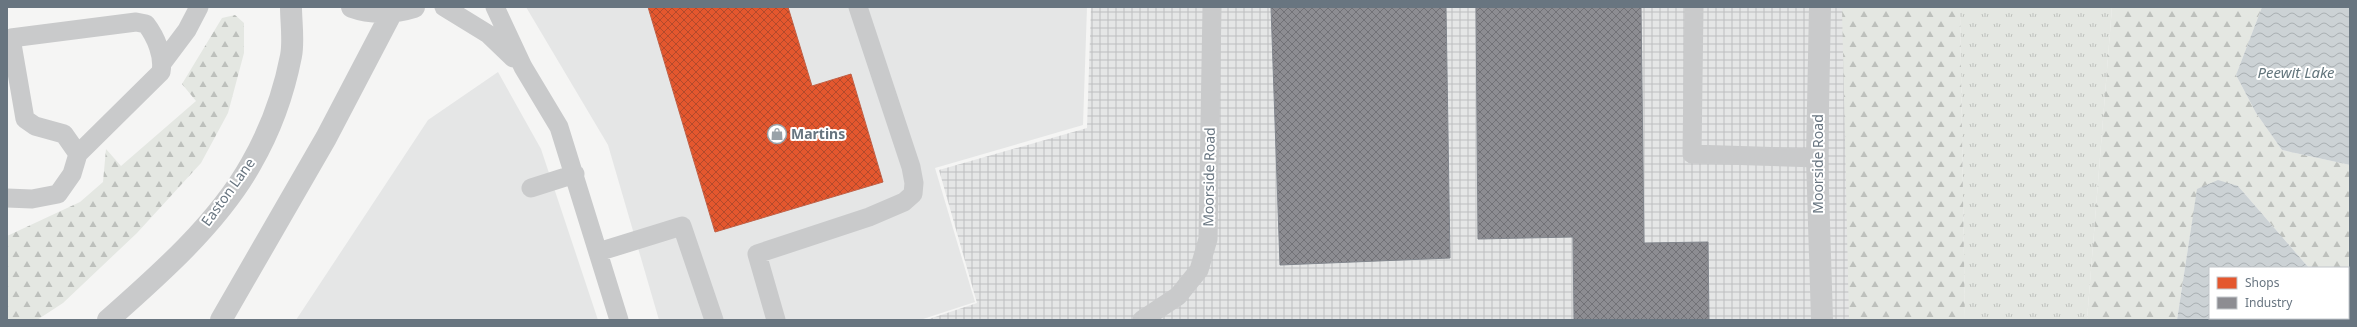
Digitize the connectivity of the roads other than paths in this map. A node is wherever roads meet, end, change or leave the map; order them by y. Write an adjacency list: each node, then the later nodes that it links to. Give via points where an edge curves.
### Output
1 (198, 7): 13 (lane, via 187,30)
2 (291, 7): 21 (street, Easton Lane, via 292,54 273,118 251,164 219,209 167,267)
3 (352, 7): 11 (street)
4 (414, 7): 11 (street)
5 (444, 7): 14 (lane, via 488,34)
6 (495, 7): 14 (lane)
7 (858, 7): 25 (lane, via 911,167 914,194 904,202 869,217 757,254)
8 (1212, 7): 26 (lane, Moorside Road, via 1208,239 1199,270 1178,296)
9 (1694, 7): 16 (lane, via 1692,154)
10 (1820, 7): 16 (street, Moorside Road)
11 (392, 12): 22 (street, via 326,138)
12 (9, 37): 13 (lane, via 136,22 146,24 153,33); 15 (lane, via 25,119 35,126 64,134)
13 (163, 62): 15 (lane, via 161,72)
14 (523, 67): 17 (lane, via 559,127)
15 (78, 154): 19 (lane, via 72,174 58,194 32,199)
16 (1817, 158): 27 (street, Moorside Road)
17 (574, 174): 18 (lane); 20 (lane)
18 (531, 188)
19 (7, 198)
20 (598, 252): 23 (lane); 24 (lane, via 682,226)
21 (108, 320)
22 (221, 320)
23 (619, 320)
24 (714, 320)
25 (776, 320)
26 (1142, 320)
27 (1822, 320)

